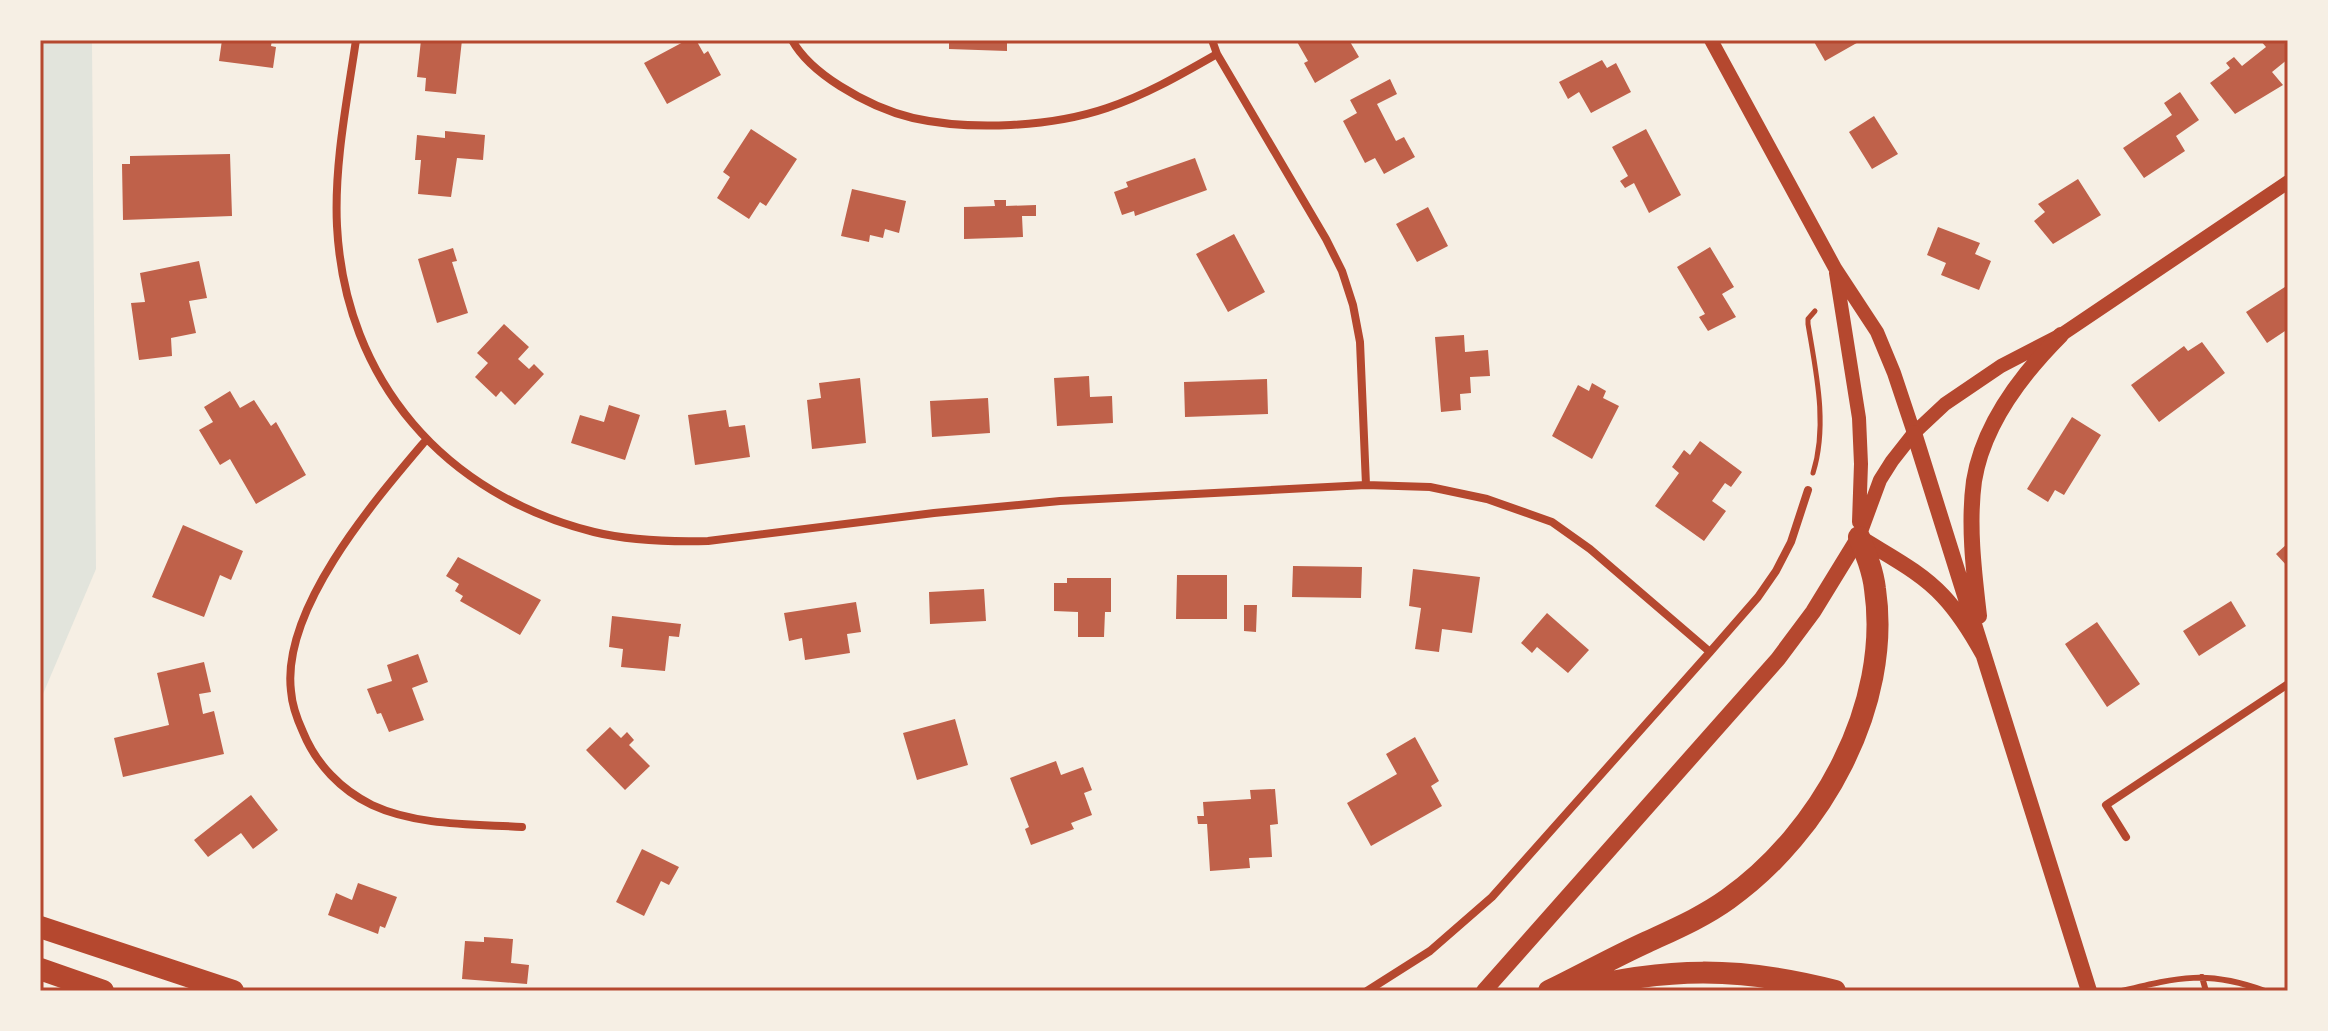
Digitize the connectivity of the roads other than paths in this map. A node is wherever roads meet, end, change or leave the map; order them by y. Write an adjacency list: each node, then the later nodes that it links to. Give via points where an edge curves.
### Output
1 (356, 40): 10 (street, via 337,185 341,263 363,344 394,400)
2 (792, 40): 5 (street, via 822,75 879,107 912,118 994,125 1107,108)
3 (1212, 40): 5 (street)
4 (1711, 40): 7 (street)
5 (1217, 54): 11 (street, via 1342,271 1360,342)
6 (2288, 182): 8 (street)
7 (1835, 268): 9 (street, via 1881,341); 13 (street, via 1859,418)
8 (2061, 335): 9 (street, via 1970,385); 15 (main road, via 2005,406 1989,433 1975,477 1973,547)
9 (1914, 433): 13 (street, via 1880,480); 15 (main road)
10 (426, 440): 11 (street, via 468,475 557,521 670,542 999,506); 17 (street, via 381,493 312,598 292,658 290,690 297,720 327,772 374,806 428,820)
11 (1366, 485): 14 (street, via 1459,492 1552,522)
12 (1808, 490): 14 (street, via 1776,571)
13 (1859, 537): 15 (main road, via 1943,596); 25 (main road, via 1778,659); 26 (highway, via 1875,589 1873,669 1857,731 1818,807 1777,857 1727,900)
14 (1710, 652): 24 (street, via 1492,897 1430,951)
15 (1983, 654): 29 (main road)
16 (2288, 684): 18 (street, via 2106,805)
17 (522, 827)
18 (2126, 837)
19 (40, 927): 23 (highway)
20 (40, 969): 22 (highway)
21 (2202, 977): 30 (lane); 31 (lane); 32 (lane)
22 (103, 991)
23 (233, 991)
24 (1367, 991)
25 (1484, 991)
26 (1549, 991)
27 (1570, 991): 28 (highway, via 1669,973 1710,972 1751,973)
28 (1835, 991)
29 (2089, 991)
30 (2122, 991)
31 (2206, 991)
32 (2265, 991)

